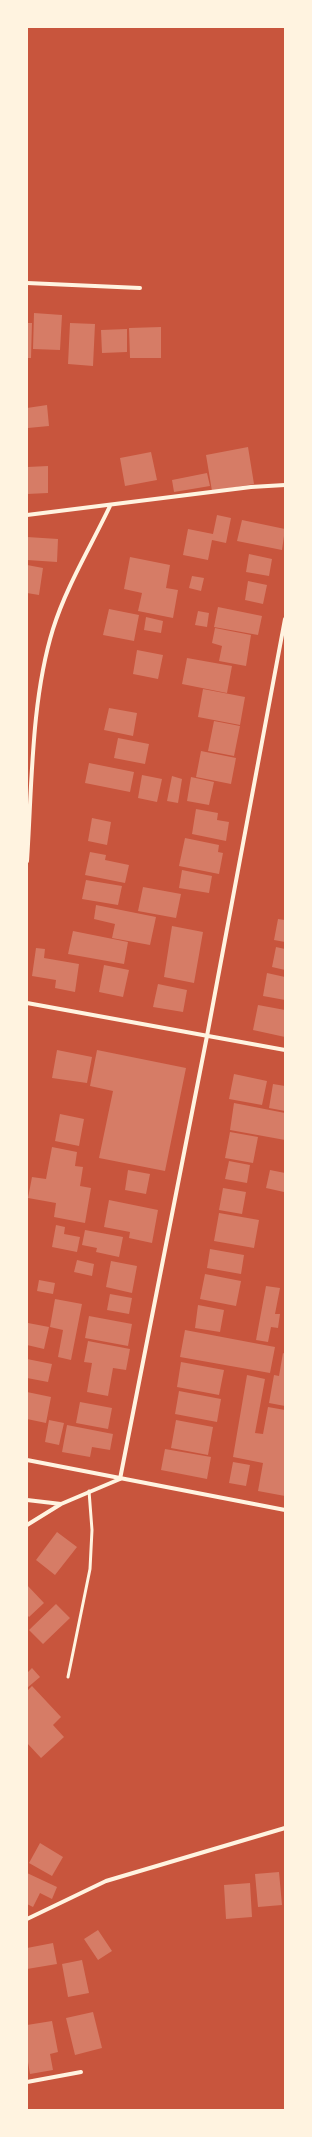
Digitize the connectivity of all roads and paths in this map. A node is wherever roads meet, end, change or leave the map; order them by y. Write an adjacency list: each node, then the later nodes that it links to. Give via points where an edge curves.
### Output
1 (27, 283): 2 (street)
2 (140, 288)
3 (285, 485): 4 (street)
4 (110, 506): 5 (street); 7 (street, via 53,629 41,679)
5 (27, 515)
6 (285, 619): 9 (street)
7 (27, 861)
8 (27, 1003): 9 (street)
9 (207, 1036): 10 (street); 12 (street)
10 (285, 1050)
11 (27, 1460): 12 (street)
12 (120, 1479): 13 (street); 16 (street)
13 (89, 1491): 15 (street); 18 (lane, via 92,1530 90,1569)
14 (27, 1500): 15 (street)
15 (61, 1504): 17 (street)
16 (285, 1510)
17 (27, 1525)
18 (68, 1677)
19 (285, 1828): 20 (street, via 106,1881)
20 (27, 1919)
21 (81, 2072): 22 (street)
22 (27, 2082)

